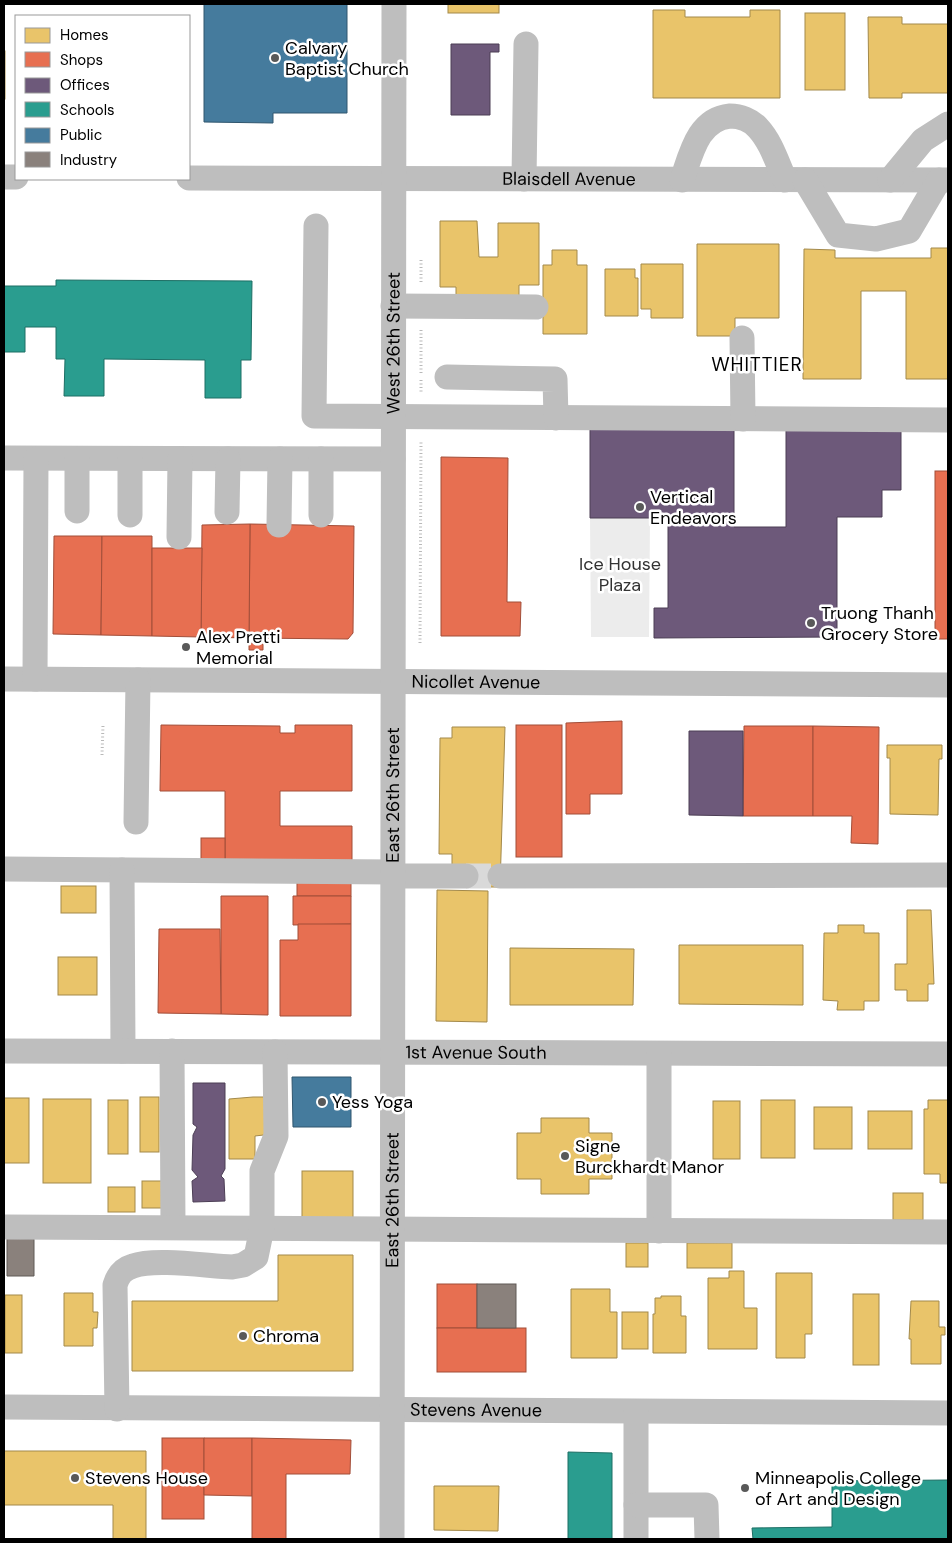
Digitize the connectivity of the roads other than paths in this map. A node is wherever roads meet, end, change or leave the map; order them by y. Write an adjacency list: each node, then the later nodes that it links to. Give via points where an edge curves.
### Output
1 (394, 4): 5 (street, West 26th Street)
2 (526, 44): 6 (street)
3 (948, 124): 9 (street, via 923,140)
4 (190, 178): 5 (street, Blaisdell Avenue)
5 (394, 179): 6 (street, Blaisdell Avenue); 12 (street, West 26th Street)
6 (524, 180): 7 (street, Blaisdell Avenue)
7 (682, 180): 8 (street, Blaisdell Avenue); 8 (street, via 694,145 704,128 713,120 736,116 748,119 758,127)
8 (795, 180): 9 (street, Blaisdell Avenue); 10 (street, via 838,235 876,239 909,231)
9 (890, 180): 10 (street, Blaisdell Avenue)
10 (943, 180)
11 (316, 226): 16 (street, via 314,416)
12 (393, 306): 13 (street); 16 (street, West 26th Street)
13 (536, 306)
14 (742, 338): 18 (street)
15 (447, 377): 17 (street, via 555,379)
16 (393, 416): 17 (street); 28 (street, West 26th Street)
17 (556, 418): 18 (street)
18 (743, 419): 19 (street)
19 (948, 420)
20 (4, 458): 21 (street)
21 (36, 459): 22 (street); 36 (street)
22 (77, 459): 23 (street); 29 (street)
23 (130, 459): 24 (street); 31 (street)
24 (180, 459): 25 (street); 34 (street)
25 (228, 459): 26 (street); 30 (street)
26 (280, 459): 27 (street); 33 (street)
27 (321, 459): 28 (street); 32 (street)
28 (393, 459): 38 (street, West 26th Street)
29 (77, 511)
30 (228, 512)
31 (130, 515)
32 (321, 515)
33 (279, 525)
34 (178, 537)
35 (4, 679): 36 (street, Nicollet Avenue)
36 (35, 679): 37 (street, Nicollet Avenue)
37 (138, 680): 38 (street, Nicollet Avenue); 40 (street)
38 (392, 681): 39 (street, Nicollet Avenue); 43 (street, East 26th Street)
39 (948, 685)
40 (136, 822)
41 (4, 869): 42 (street)
42 (122, 870): 43 (street); 48 (street)
43 (394, 874): 45 (street); 51 (street, East 26th Street)
44 (948, 875): 46 (street)
45 (466, 876)
46 (500, 876)
47 (4, 1051): 48 (street, 1st Avenue South)
48 (123, 1051): 49 (street, 1st Avenue South)
49 (172, 1051): 50 (street, 1st Avenue South); 55 (street)
50 (275, 1052): 51 (street, 1st Avenue South); 56 (street, via 276,1136 262,1171)
51 (394, 1052): 52 (street, 1st Avenue South); 57 (street, East 26th Street)
52 (659, 1054): 53 (street, 1st Avenue South); 58 (street)
53 (948, 1054)
54 (4, 1227): 55 (street)
55 (173, 1227): 56 (street)
56 (262, 1228): 57 (street); 61 (street, via 256,1257 243,1265 148,1263 132,1266 120,1273 115,1285)
57 (394, 1230): 58 (street); 62 (street, East 26th Street)
58 (659, 1231): 59 (street)
59 (948, 1232)
60 (4, 1407): 61 (street, Stevens Avenue)
61 (117, 1409): 62 (street, Stevens Avenue)
62 (392, 1411): 63 (street, Stevens Avenue); 66 (street, East 26th Street)
63 (636, 1412): 64 (street, Stevens Avenue); 65 (street)
64 (948, 1413)
65 (636, 1506): 67 (street); 68 (street, via 706,1505)
66 (392, 1539)
67 (636, 1539)
68 (707, 1539)

